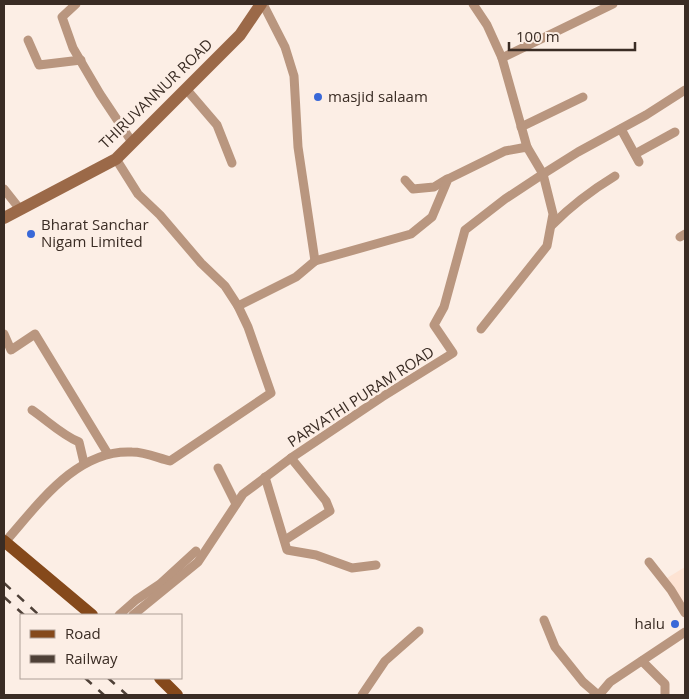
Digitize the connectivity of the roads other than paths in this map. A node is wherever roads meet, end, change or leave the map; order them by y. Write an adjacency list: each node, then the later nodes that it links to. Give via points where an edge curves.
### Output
1 (76, 4): 7 (street, via 62,17)
2 (262, 4): 8 (street, THIRUVANNUR ROAD, via 240,36); 26 (street, via 285,47 294,76 298,147)
3 (473, 4): 6 (street)
4 (613, 4): 6 (street)
5 (28, 40): 7 (street, via 38,65)
6 (502, 58): 11 (street)
7 (81, 60): 14 (street)
8 (187, 90): 14 (street, THIRUVANNUR ROAD); 17 (street, via 218,126)
9 (685, 90): 12 (street, PARVATHI PURAM ROAD)
10 (583, 97): 11 (street)
11 (521, 127): 15 (street)
12 (621, 129): 13 (street, via 637,158); 18 (street, PARVATHI PURAM ROAD)
13 (675, 132)
14 (132, 142): 16 (street, THIRUVANNUR ROAD)
15 (527, 147): 18 (street); 20 (street, via 505,151)
16 (116, 159): 23 (street, THIRUVANNUR ROAD); 27 (street, via 138,194 225,286)
17 (232, 163)
18 (543, 174): 25 (street, via 553,214); 32 (street, PARVATHI PURAM ROAD, via 465,230 444,307 434,325 453,353)
19 (615, 176): 25 (street, via 595,188)
20 (448, 179): 21 (street, via 434,187 413,189); 26 (street, via 432,217 411,234)
21 (405, 180)
22 (4, 190): 23 (street)
23 (19, 208): 24 (street, THIRUVANNUR ROAD)
24 (4, 218)
25 (552, 225): 28 (street, via 547,246)
26 (316, 261): 27 (street, via 296,277)
27 (238, 306): 31 (street, via 271,393 170,461 133,452)
28 (482, 329)
29 (4, 334): 31 (street, via 11,350 35,334)
30 (32, 410): 33 (street, via 79,442)
31 (108, 454): 33 (street)
32 (291, 458): 35 (street, PARVATHI PURAM ROAD); 37 (street, via 326,501 330,511)
33 (84, 463): 38 (street, via 53,488)
34 (218, 468): 36 (street)
35 (265, 477): 36 (street, PARVATHI PURAM ROAD, via 243,494); 37 (street)
36 (236, 504): 45 (street, PARVATHI PURAM ROAD, via 198,562)
37 (284, 540): 41 (street, via 288,550 316,555 352,568)
38 (4, 542): 43 (main road)
39 (196, 551): 44 (street)
40 (649, 562): 42 (street)
41 (376, 565)
42 (685, 613)
43 (91, 614)
44 (120, 614)
45 (134, 614)
46 (544, 620): 53 (street, via 555,647)
47 (420, 631): 52 (street, via 385,661)
48 (685, 632): 49 (street)
49 (642, 661): 53 (street, via 610,682); 54 (street, via 665,684)
50 (161, 679): 51 (main road)
51 (178, 695)
52 (362, 695)
53 (598, 695)
54 (665, 695)

